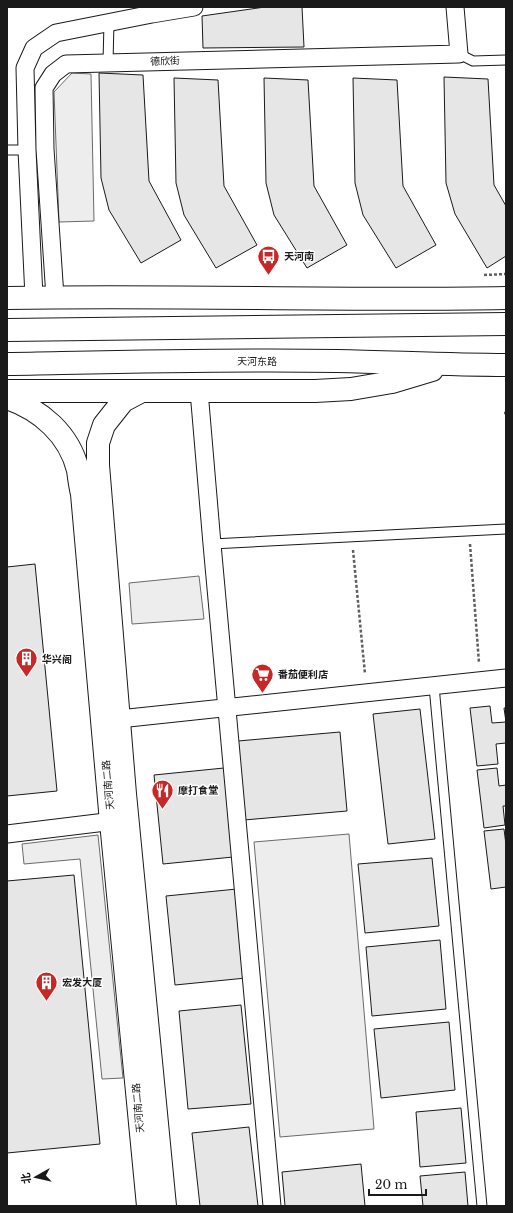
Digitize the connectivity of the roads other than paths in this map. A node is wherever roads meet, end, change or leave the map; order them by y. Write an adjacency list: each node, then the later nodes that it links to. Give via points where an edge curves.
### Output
1 (194, 7): 3 (street)
2 (456, 7): 4 (street)
3 (110, 22): 6 (lane); 8 (street, via 56,33 34,48 25,68)
4 (459, 54): 5 (lane, via 473,61); 6 (street, 德欣街)
5 (506, 60)
6 (108, 63): 9 (street, 德欣街, via 66,64 53,74 44,88)
7 (7, 150): 8 (lane)
8 (27, 150): 9 (street); 10 (street)
9 (45, 150): 10 (street, 德欣街)
10 (45, 297): 11 (main road); 12 (main road)
11 (7, 298)
12 (506, 300): 14 (main road)
13 (506, 324): 14 (main road)
14 (354, 326): 15 (main road)
15 (7, 330)
16 (7, 364): 17 (main road, 天河东路, via 337,361)
17 (450, 365): 18 (main road, 天河东路); 20 (main road, via 392,382 351,389)
18 (506, 365)
19 (7, 391): 21 (main road)
20 (199, 391): 21 (main road); 24 (street)
21 (140, 392): 28 (main road, 天河南二路, via 123,401 112,414 104,425 98,443)
22 (7, 398): 29 (main road, 天河南二路, via 38,413 60,432 77,469 82,494)
23 (506, 529): 24 (lane)
24 (212, 544): 27 (street)
25 (506, 678): 26 (street)
26 (434, 686): 27 (street); 34 (lane)
27 (226, 708): 28 (street); 33 (street)
28 (119, 719): 29 (main road, 天河南二路)
29 (119, 821): 30 (street); 31 (main road, 天河南二路); 32 (main road, 天河南二路)
30 (7, 834)
31 (148, 1206)
32 (165, 1206)
33 (272, 1206)
34 (482, 1206)

